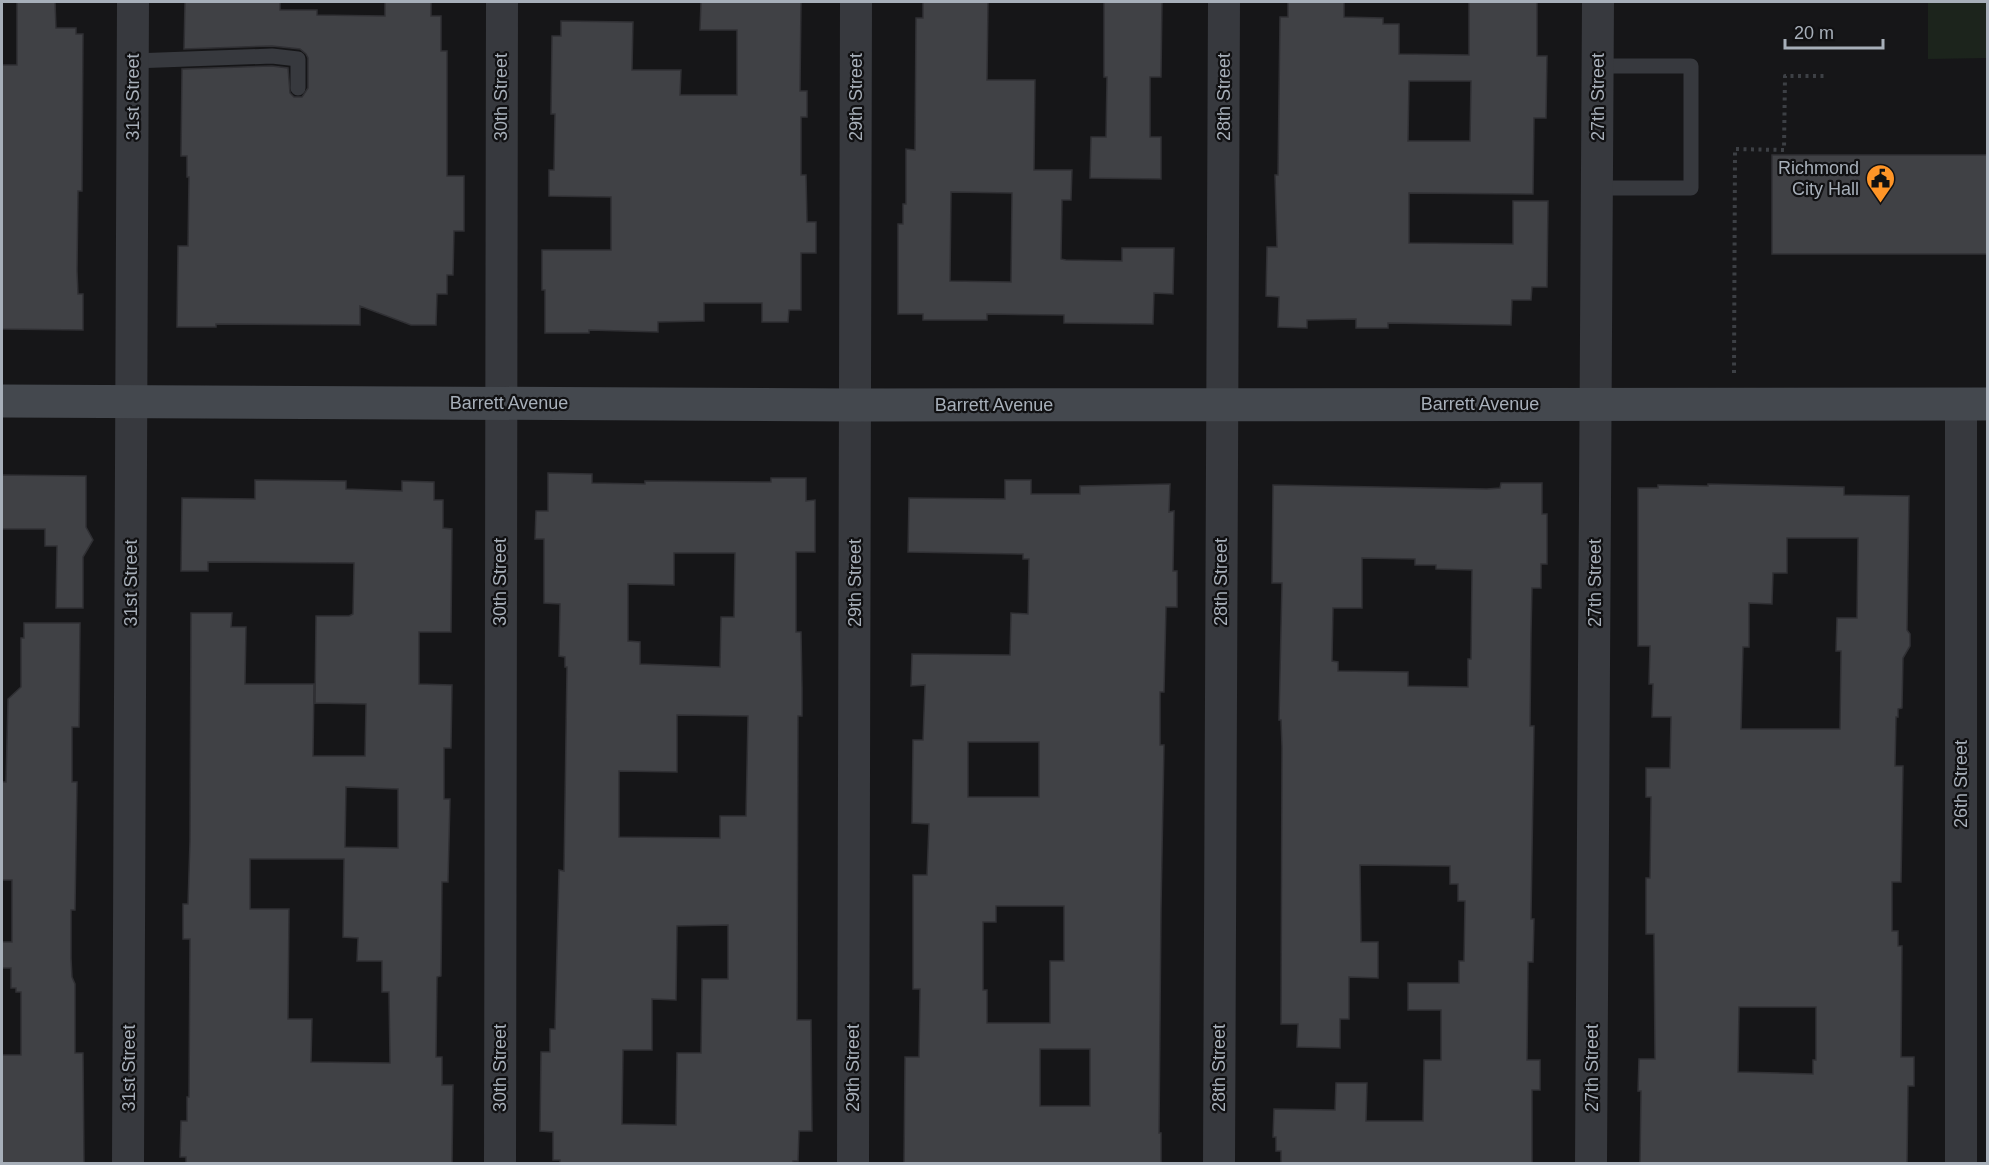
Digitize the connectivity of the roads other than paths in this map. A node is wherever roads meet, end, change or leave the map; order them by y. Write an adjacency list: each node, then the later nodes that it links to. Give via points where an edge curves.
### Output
1 (134, 2): 6 (street, 31st Street)
2 (502, 2): 12 (street, 30th Street)
3 (856, 2): 15 (street, 29th Street)
4 (1224, 2): 16 (street, 28th Street)
5 (1598, 2): 7 (street, 27th Street)
6 (133, 61): 8 (lane, via 272,56 298,59); 10 (street, 31st Street)
7 (1598, 66): 9 (street, 27th Street); 9 (lane, via 1691,66 1691,188)
8 (298, 88)
9 (1598, 188): 13 (street, 27th Street)
10 (132, 400): 11 (main road, Barrett Avenue); 12 (main road, Barrett Avenue); 17 (street, 31st Street)
11 (2, 401)
12 (500, 403): 15 (main road, Barrett Avenue); 18 (street, 30th Street)
13 (1597, 404): 14 (main road, Barrett Avenue); 16 (main road, Barrett Avenue); 21 (street, 27th Street)
14 (1974, 404): 22 (street, 26th Street)
15 (856, 405): 16 (main road, Barrett Avenue); 19 (street, 29th Street)
16 (1221, 405): 20 (street, 28th Street)
17 (128, 1164)
18 (500, 1164)
19 (853, 1164)
20 (1219, 1164)
21 (1591, 1164)
22 (1961, 1164)

